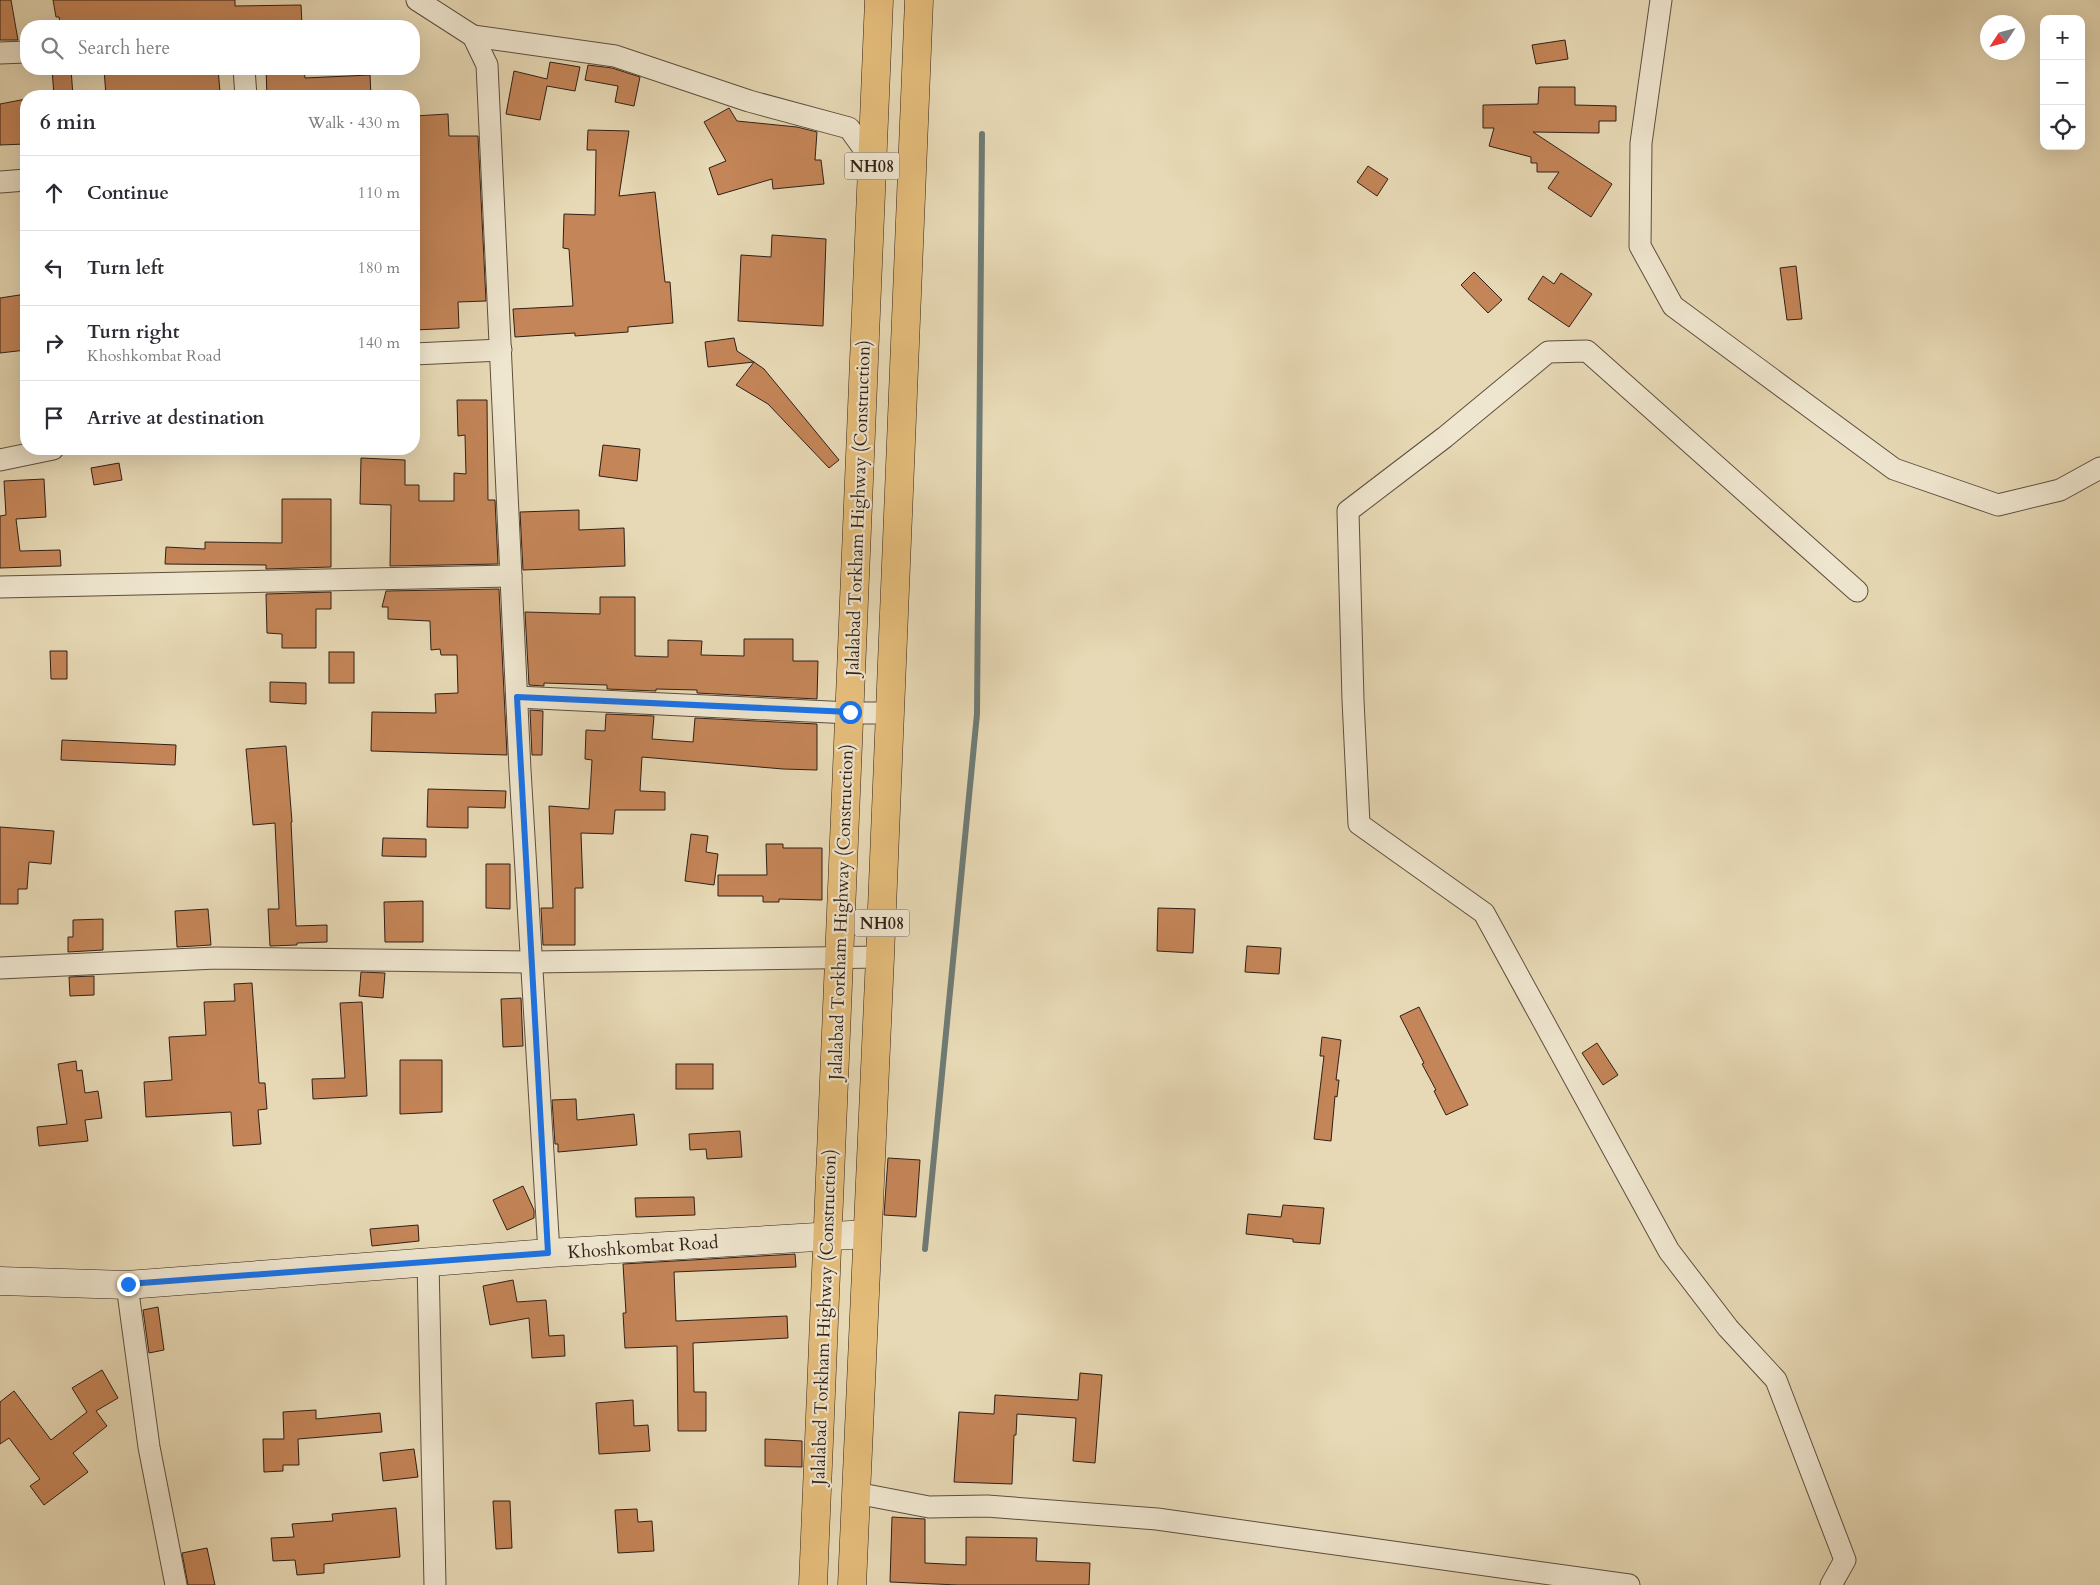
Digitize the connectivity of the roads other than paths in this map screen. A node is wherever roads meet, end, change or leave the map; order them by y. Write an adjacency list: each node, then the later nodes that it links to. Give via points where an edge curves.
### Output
1 (417, 0): 5 (street)
2 (879, 0): 10 (highway, Jalalabad Torkham Highway (Construction) / NH08)
3 (919, 0): 13 (highway, NH08)
4 (1661, 0): 19 (street, via 1641,144 1640,246 1673,306 1894,469 1998,505 2060,490)
5 (473, 36): 10 (street, via 615,56 749,101 850,128); 15 (street, via 487,66)
6 (20, 52): 7 (street)
7 (0, 53)
8 (244, 75): 9 (street)
9 (246, 90)
10 (872, 160): 14 (highway, Jalalabad Torkham Highway (Construction) / NH08)
11 (20, 180): 12 (street)
12 (0, 182)
13 (908, 261): 14 (highway, NH08); 25 (highway, NH08)
14 (865, 332): 24 (highway, Jalalabad Torkham Highway (Construction) / NH08)
15 (501, 350): 16 (street); 20 (street)
16 (420, 354)
17 (24, 455): 18 (street)
18 (0, 460)
19 (2100, 468)
20 (510, 576): 21 (street); 23 (street)
21 (0, 587)
22 (1857, 591): 42 (street, via 1587,351 1548,352 1348,511 1359,824 1484,912 1669,1251 1728,1328 1776,1380 1845,1560)
23 (517, 697): 24 (street); 28 (street)
24 (850, 712): 25 (street); 27 (highway, Jalalabad Torkham Highway (Construction) / NH08)
25 (890, 713): 26 (highway, NH08)
26 (880, 957): 27 (street); 30 (highway, NH08)
27 (840, 958): 28 (street); 31 (highway, Jalalabad Torkham Highway (Construction) / NH08)
28 (532, 962): 29 (street, via 216,958); 32 (street)
29 (0, 968)
30 (867, 1234): 31 (street, Khoshkombat Road); 36 (highway, NH08)
31 (827, 1236): 32 (street, Khoshkombat Road); 39 (highway, Jalalabad Torkham Highway (Construction) / NH08)
32 (548, 1253): 33 (street, Khoshkombat Road)
33 (428, 1262): 35 (street, Khoshkombat Road); 38 (street)
34 (0, 1281): 35 (street, Khoshkombat Road)
35 (127, 1285): 37 (street, via 149,1447)
36 (856, 1493): 40 (highway, NH08); 41 (street, via 929,1506 987,1506 1158,1519)
37 (176, 1585)
38 (435, 1585)
39 (813, 1585)
40 (852, 1585)
41 (1629, 1585)
42 (1831, 1585)

